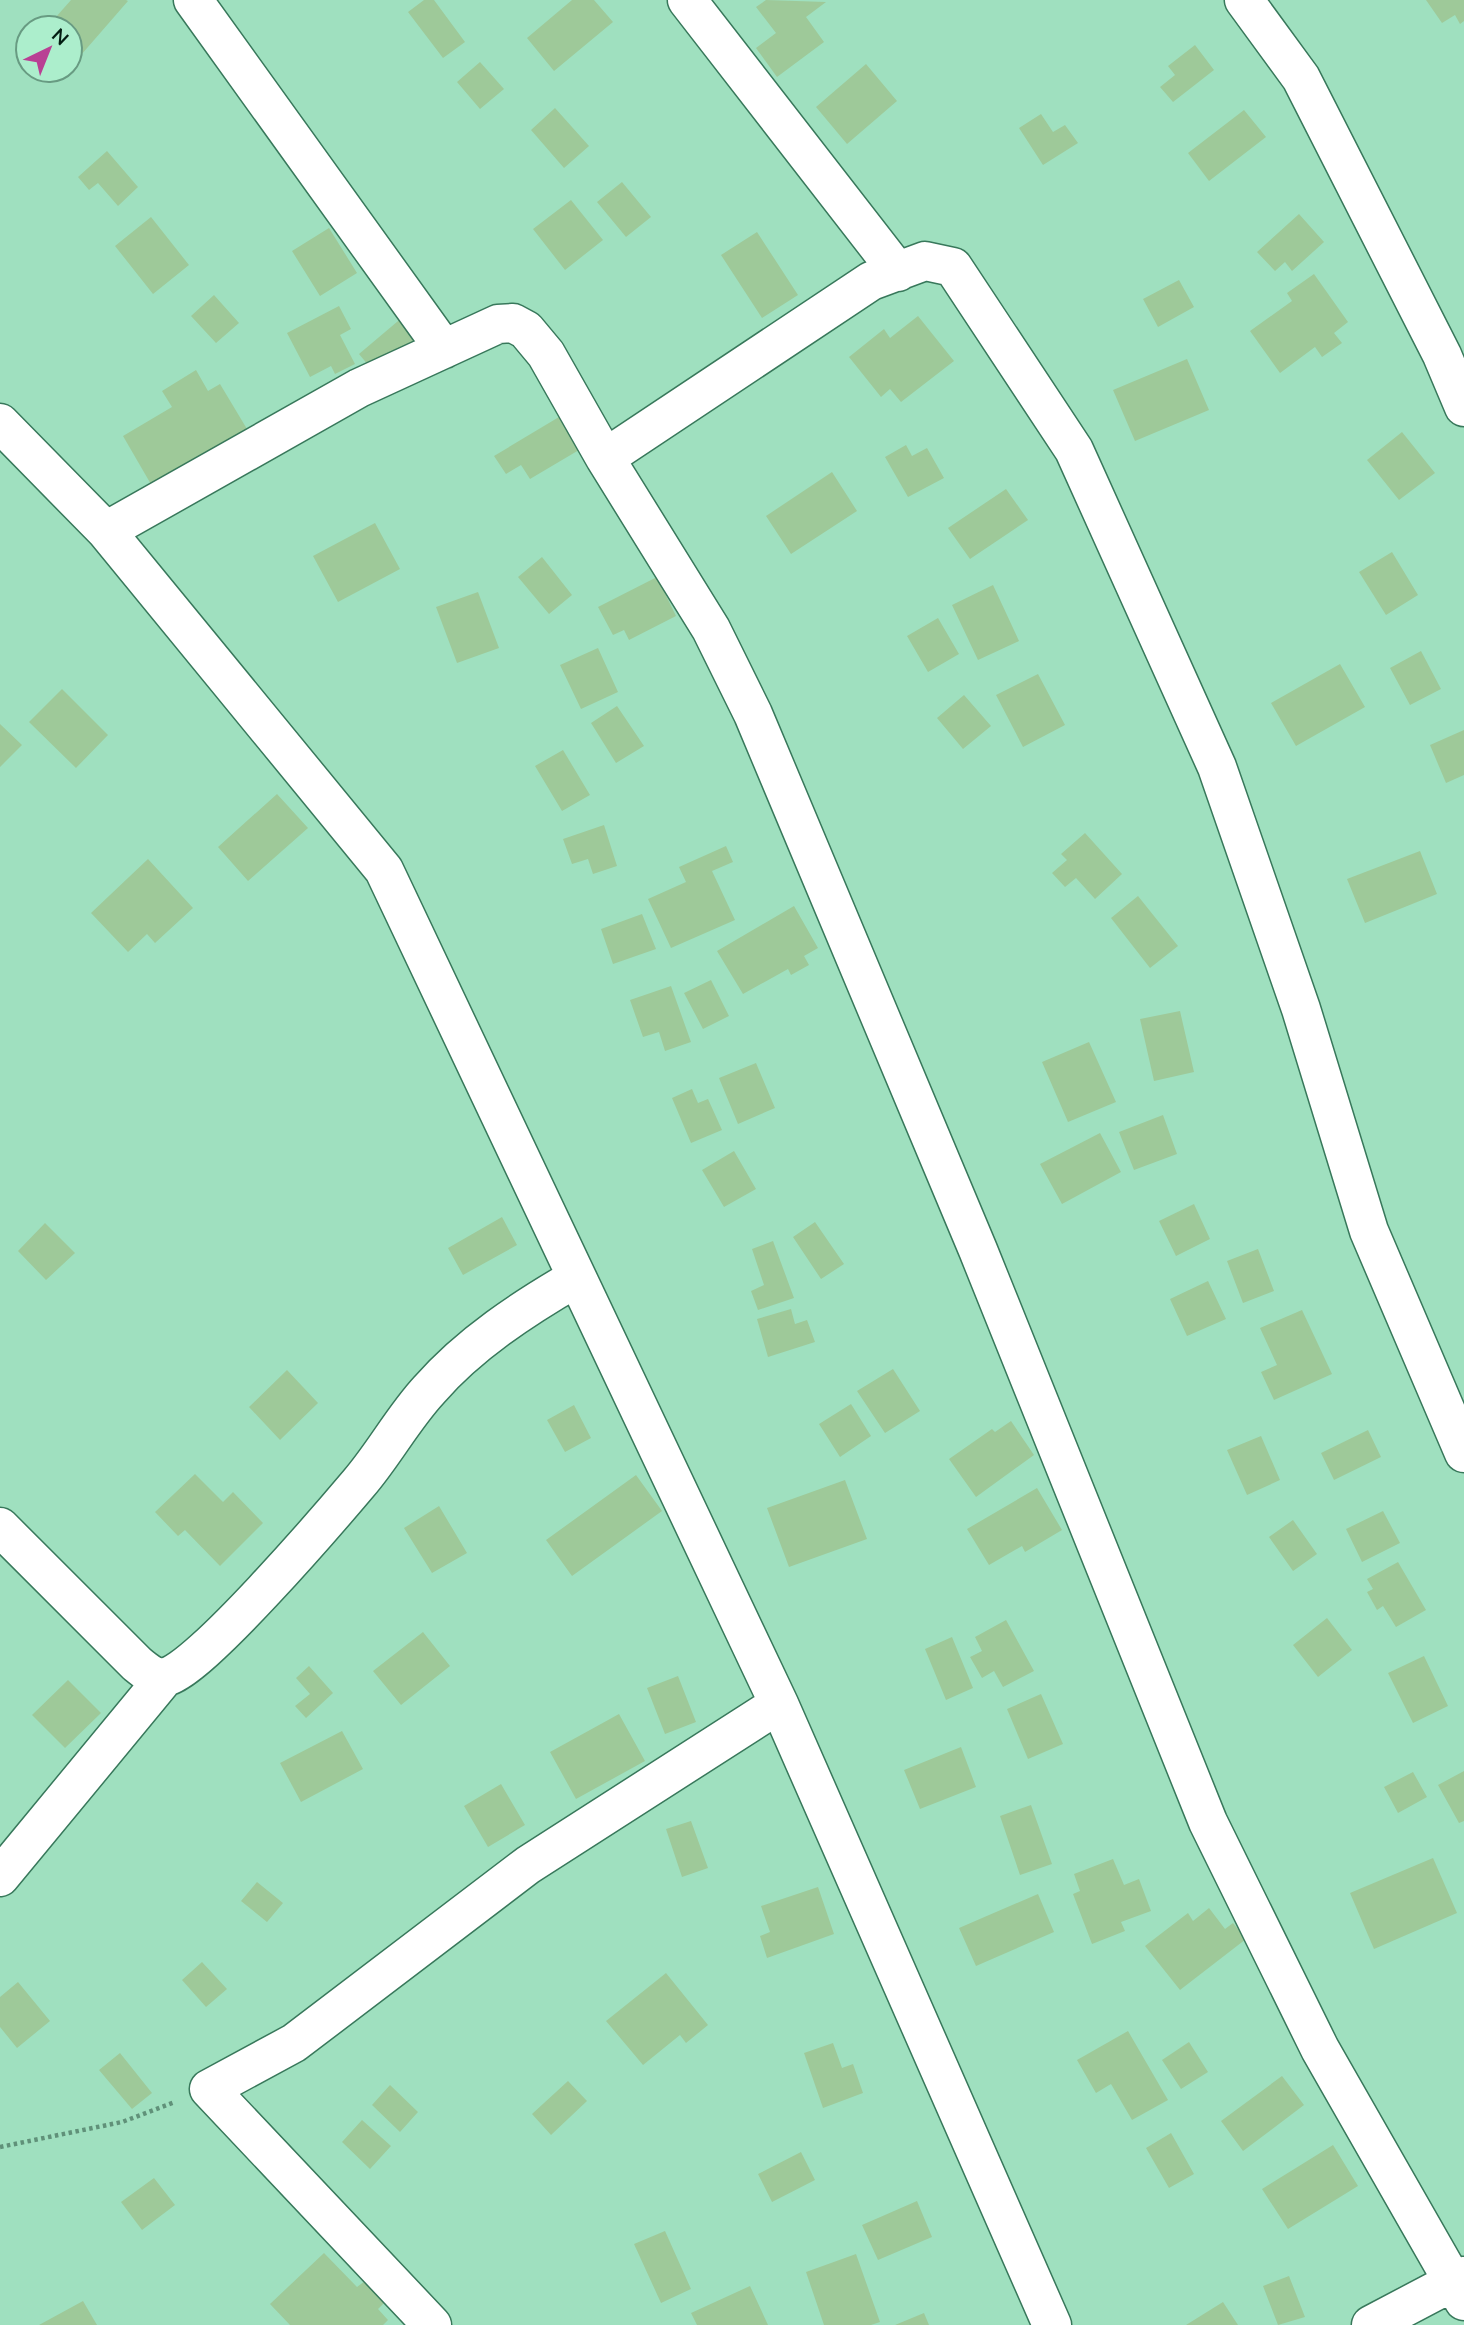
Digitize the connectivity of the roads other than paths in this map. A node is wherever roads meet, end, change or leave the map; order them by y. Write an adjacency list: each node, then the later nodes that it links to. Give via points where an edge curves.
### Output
1 (193, 0): 5 (street)
2 (687, 0): 4 (street)
3 (1244, 0): 6 (street, via 1301,78)
4 (898, 272): 8 (street, via 871,281); 11 (street, via 925,261 953,267 1074,450 1217,767 1301,1009 1369,1231)
5 (444, 349): 8 (street, via 498,324 513,323 526,330 546,354); 9 (street, via 359,388)
6 (1464, 407)
7 (0, 423): 9 (street)
8 (605, 458): 16 (street, via 711,629 753,714 978,1250 1208,1822 1320,2049)
9 (106, 531): 10 (street, via 384,870)
10 (576, 1278): 13 (street, via 529,1305 429,1389 360,1482 231,1625 179,1673); 14 (street)
11 (1464, 1453)
12 (0, 1527): 13 (street, via 137,1664 151,1675)
13 (165, 1677): 15 (street)
14 (779, 1704): 17 (street, via 528,1865 294,2043 209,2090); 18 (street)
15 (0, 1877)
16 (1461, 2287): 19 (street)
17 (432, 2325)
18 (1052, 2325)
19 (1371, 2325)

